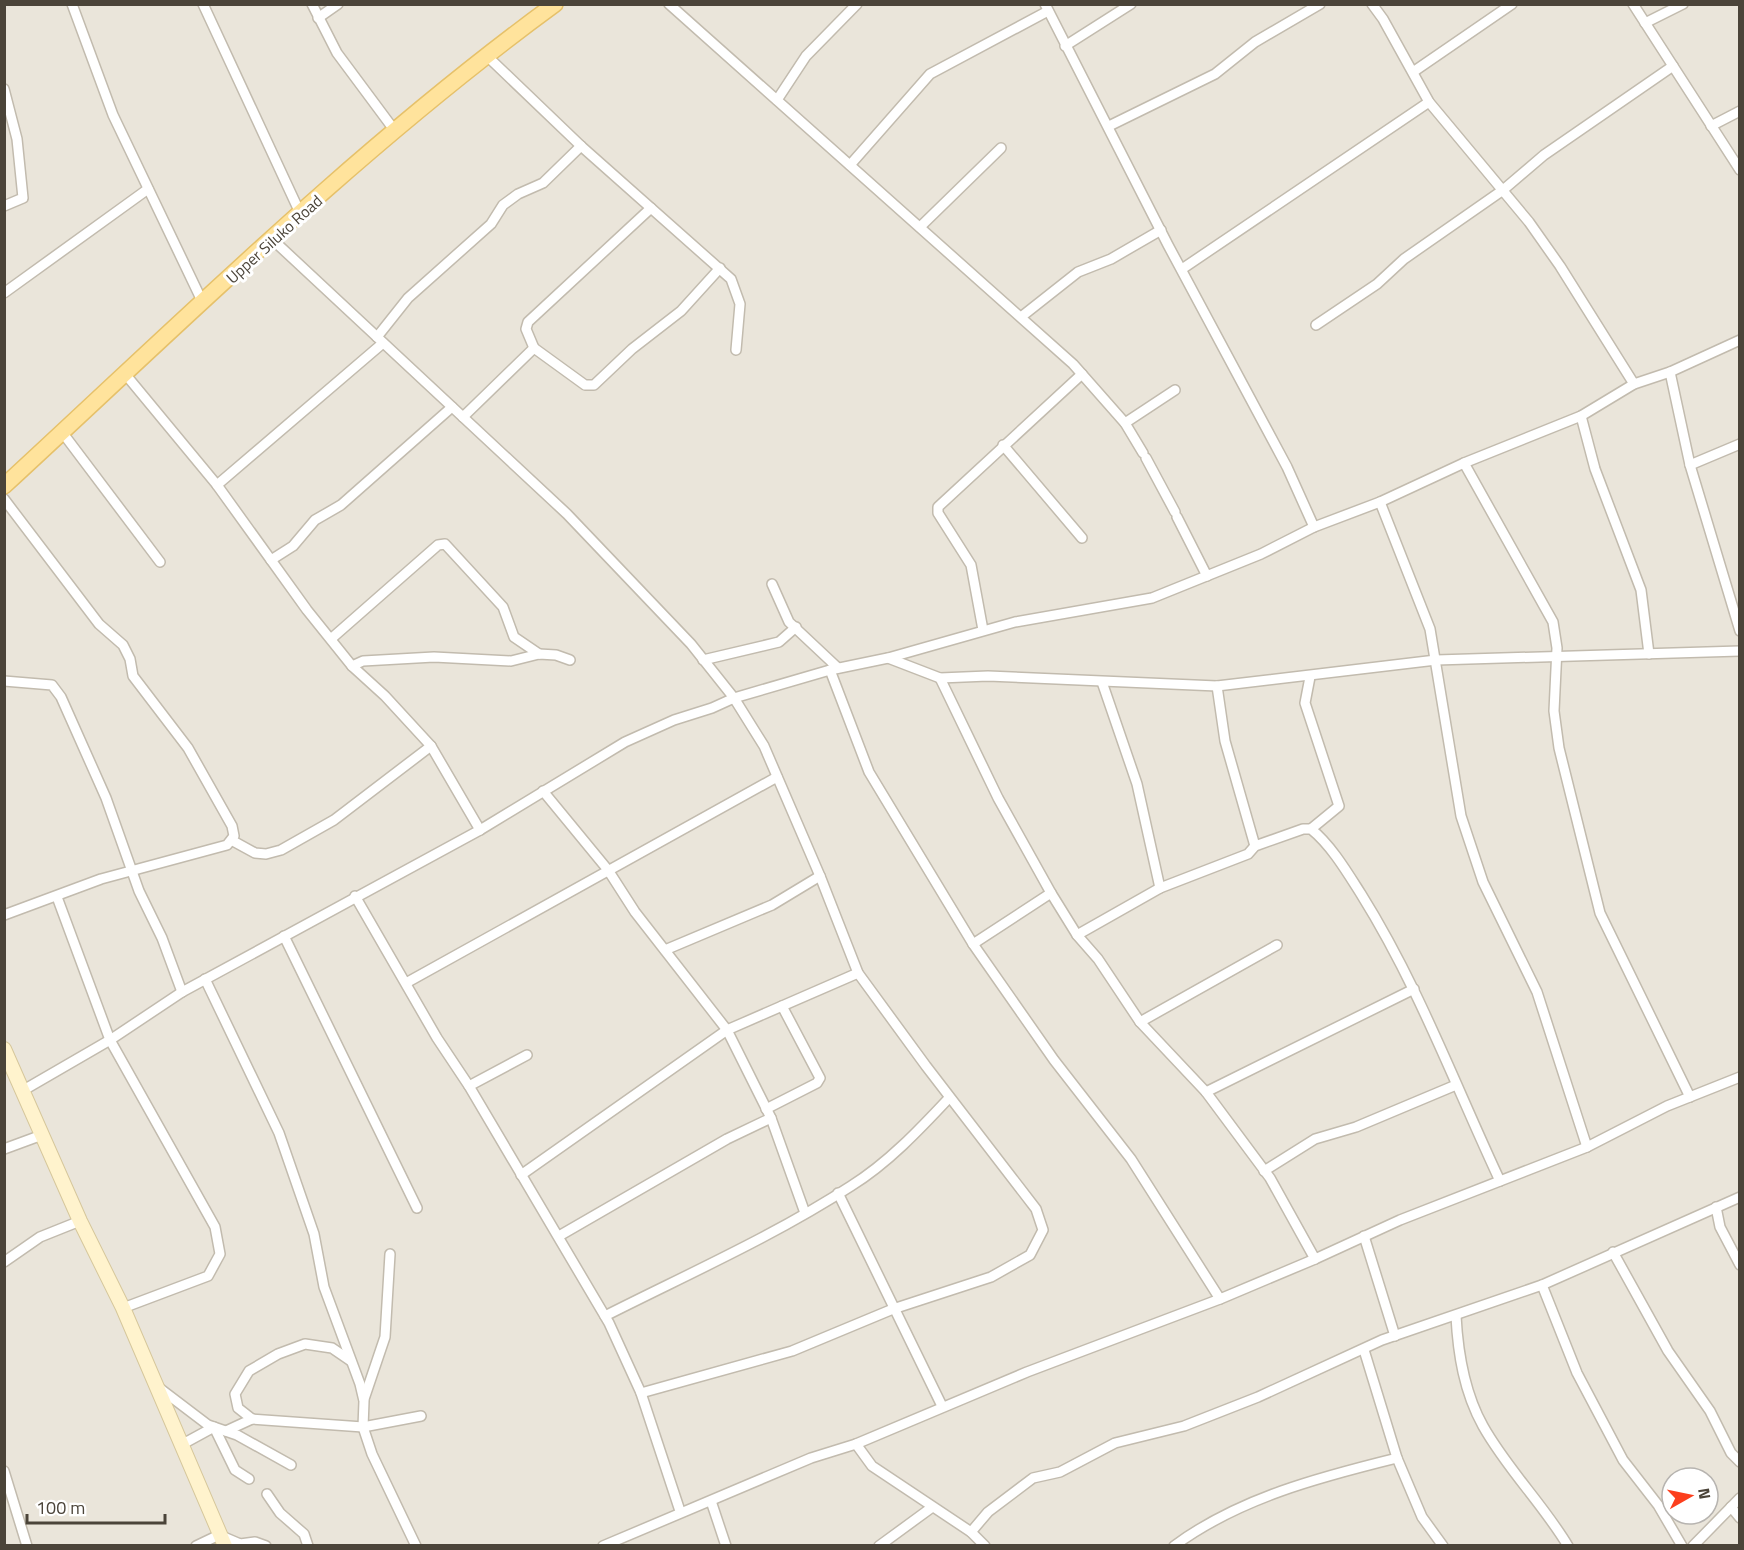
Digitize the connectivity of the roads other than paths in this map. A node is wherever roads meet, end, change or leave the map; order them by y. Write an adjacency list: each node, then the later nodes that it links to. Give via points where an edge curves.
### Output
1 (72, 4): 32 (street, via 114,115)
2 (203, 4): 36 (street)
3 (312, 4): 15 (street)
4 (338, 4): 15 (street)
5 (555, 4): 18 (main road, Upper Siluko Road)
6 (669, 4): 22 (street)
7 (857, 4): 22 (street, via 806,56)
8 (1131, 4): 17 (street)
9 (1320, 4): 25 (street, via 1255,42 1215,74)
10 (1372, 4): 20 (street)
11 (1512, 4): 20 (street)
12 (1633, 4): 16 (street)
13 (1683, 4): 16 (street)
14 (1047, 8): 17 (street); 30 (street, via 930,74)
15 (318, 18): 27 (street, via 346,67)
16 (1646, 22): 19 (street)
17 (1065, 46): 25 (street)
18 (486, 55): 27 (main road, Upper Siluko Road); 28 (street)
19 (1673, 66): 26 (street); 33 (street, via 1544,155)
20 (1413, 72): 23 (street)
21 (4, 89): 34 (street, via 17,139 22,198)
22 (777, 100): 30 (street)
23 (1429, 102): 33 (street); 41 (street)
24 (1740, 111): 26 (street)
25 (1109, 126): 38 (street)
26 (1711, 126): 31 (street)
27 (395, 131): 36 (main road, Upper Siluko Road)
28 (581, 146): 35 (street); 46 (street, via 543,183 503,205 491,224 408,298)
29 (1001, 148): 37 (street)
30 (850, 165): 37 (street)
31 (1740, 170)
32 (148, 189): 42 (street); 43 (street)
33 (1503, 190): 45 (street, via 1404,259 1377,284); 53 (street, via 1556,260)
34 (4, 206)
35 (651, 208): 40 (street); 48 (street, via 528,322 526,328)
36 (301, 215): 39 (main road, Upper Siluko Road)
37 (920, 227): 44 (street)
38 (1161, 230): 41 (street); 44 (street, via 1111,260 1078,272)
39 (273, 240): 43 (main road, Upper Siluko Road); 46 (street)
40 (720, 268): 48 (street, via 681,311 594,385 585,385); 49 (street, via 738,291)
41 (1182, 269): 67 (street, via 1287,467)
42 (4, 293)
43 (203, 303): 52 (main road, Upper Siluko Road)
44 (1021, 317): 51 (street)
45 (1316, 324)
46 (380, 340): 55 (street); 64 (street)
47 (1740, 340): 50 (street)
48 (534, 348): 57 (street)
49 (736, 350)
50 (1670, 372): 53 (street); 63 (street)
51 (1082, 374): 58 (street); 61 (street)
52 (126, 375): 59 (main road, Upper Siluko Road); 64 (street)
53 (1634, 384): 56 (street)
54 (1175, 390): 58 (street)
55 (452, 407): 57 (street); 69 (street, via 341,506 315,520 293,546)
56 (1581, 416): 62 (street); 79 (street, via 1595,469 1641,590)
57 (464, 417): 83 (street, via 567,514)
58 (1125, 423): 71 (street)
59 (62, 432): 65 (main road, Upper Siluko Road); 70 (street)
60 (1740, 444): 63 (street)
61 (1003, 445): 68 (street); 74 (street, via 938,507 971,565)
62 (1464, 463): 66 (street); 80 (street, via 1553,622)
63 (1690, 465): 75 (street)
64 (217, 485): 69 (street)
65 (5, 488): 98 (street, via 99,624 123,645 133,676 188,748 232,826)
66 (1380, 501): 67 (street); 84 (street, via 1430,629)
67 (1314, 527): 71 (street)
68 (1082, 538)
69 (271, 560): 76 (street)
70 (160, 562)
71 (1207, 576): 74 (street, via 1152,598)
72 (772, 584): 73 (street, via 789,622)
73 (796, 627): 83 (street, via 779,642); 86 (street)
74 (983, 630): 81 (street)
75 (1740, 631)
76 (332, 639): 78 (street, via 438,545 445,544 503,607 514,637); 85 (street)
77 (1740, 651): 79 (street)
78 (539, 654): 82 (street); 85 (street, via 511,661 434,657 363,661)
79 (1649, 654): 80 (street)
80 (1557, 656): 84 (street); 129 (street, via 1553,692 1559,748 1600,913)
81 (888, 658): 86 (street); 88 (street)
82 (570, 660)
83 (703, 660): 92 (street)
84 (1436, 660): 87 (street); 134 (street, via 1461,816 1483,882 1537,992)
85 (352, 666): 93 (street)
86 (834, 669): 92 (street); 110 (street, via 869,772)
87 (1310, 677): 91 (street); 96 (street, via 1305,703 1339,806)
88 (940, 678): 90 (street, via 988,675); 104 (street, via 998,798)
89 (4, 681): 100 (street, via 52,685 61,698 106,798)
90 (1101, 682): 91 (street); 103 (street, via 1137,784)
91 (1217, 686): 99 (street, via 1225,741)
92 (734, 698): 94 (street, via 764,746); 95 (street, via 625,742)
93 (431, 746): 97 (street); 98 (street, via 334,820 281,850 266,855 255,853)
94 (777, 777): 101 (street); 102 (street)
95 (543, 791): 97 (street); 101 (street)
96 (1311, 829): 99 (street); 116 (street, via 1347,872)
97 (480, 830): 105 (street)
98 (232, 841): 100 (street)
99 (1256, 846): 103 (street, via 1248,854)
100 (132, 870): 106 (street); 117 (street)
101 (608, 870): 112 (street); 115 (street)
102 (820, 876): 112 (street, via 772,905); 113 (street)
103 (1160, 888): 108 (street)
104 (1051, 893): 108 (street); 110 (street)
105 (355, 896): 109 (street); 115 (street)
106 (57, 897): 107 (street); 121 (street)
107 (4, 915)
108 (1077, 934): 119 (street)
109 (284, 936): 114 (street); 142 (street)
110 (973, 944): 153 (street, via 1054,1060 1131,1160)
111 (1277, 945): 119 (street)
112 (665, 950): 120 (street)
113 (858, 973): 118 (street); 130 (street)
114 (205, 979): 117 (street); 160 (street, via 279,1133 314,1234 324,1287)
115 (406, 983): 126 (street)
116 (1414, 988): 125 (street); 128 (street)
117 (182, 992): 121 (street)
118 (782, 1006): 120 (street); 131 (street, via 820,1078)
119 (1140, 1023): 128 (street)
120 (727, 1030): 131 (street); 137 (street)
121 (110, 1040): 127 (street); 154 (street, via 214,1227 220,1254 208,1276)
122 (4, 1048): 127 (street)
123 (527, 1055): 126 (street)
124 (1740, 1077): 129 (street)
125 (1456, 1085): 136 (street, via 1356,1127 1315,1139); 138 (street)
126 (469, 1086): 137 (street)
127 (22, 1091): 133 (street)
128 (1206, 1092): 136 (street)
129 (1690, 1097): 134 (street)
130 (949, 1098): 139 (street, via 918,1131); 155 (street, via 1036,1209 1042,1230 1030,1255 991,1277)
131 (766, 1109): 132 (street)
132 (771, 1118): 143 (street); 145 (street, via 727,1139)
133 (42, 1135): 135 (street); 144 (street)
134 (1587, 1147): 138 (street)
135 (4, 1149)
136 (1264, 1170): 149 (street)
137 (521, 1174): 145 (street)
138 (1500, 1181): 146 (street)
139 (838, 1193): 143 (street); 155 (street)
140 (1740, 1197): 141 (street)
141 (1716, 1207): 147 (street); 151 (street, via 1720,1227)
142 (417, 1208)
143 (805, 1213): 156 (street)
144 (80, 1221): 150 (street, via 40,1237); 154 (street)
145 (559, 1236): 156 (street)
146 (1364, 1236): 149 (street); 158 (street)
147 (1613, 1251): 152 (street); 173 (street, via 1668,1351)
148 (390, 1254): 163 (street, via 385,1337)
149 (1315, 1259): 153 (street)
150 (4, 1262)
151 (1740, 1265)
152 (1542, 1285): 157 (street); 198 (street, via 1577,1373 1618,1450)
153 (1220, 1299): 164 (street)
154 (123, 1308): 161 (street)
155 (893, 1309): 162 (street, via 792,1350); 164 (street)
156 (605, 1316): 162 (street)
157 (1456, 1316): 158 (street); 197 (street, via 1458,1355 1483,1426)
158 (1395, 1336): 159 (street)
159 (1364, 1350): 172 (street); 184 (street, via 1184,1426 1115,1443 1060,1472 1034,1478 988,1512)
160 (351, 1361): 163 (street); 166 (street, via 332,1348 305,1344 249,1371 235,1394 238,1408)
161 (156, 1386): 167 (street); 171 (street)
162 (641, 1393): 182 (street)
163 (364, 1401): 168 (street)
164 (942, 1406): 170 (street)
165 (421, 1416): 168 (street)
166 (252, 1419): 168 (street); 169 (street)
167 (214, 1427): 169 (street); 171 (street); 176 (street, via 235,1470)
168 (363, 1427): 190 (street)
169 (226, 1431): 174 (street)
170 (856, 1444): 179 (street, via 811,1458); 180 (street, via 872,1466)
171 (181, 1445): 185 (street)
172 (1397, 1458): 195 (street, via 1314,1479 1246,1505 1193,1531); 196 (street, via 1422,1517)
173 (1740, 1462)
174 (291, 1465)
175 (4, 1471): 186 (street)
176 (249, 1479)
177 (267, 1494): 189 (street, via 280,1513 304,1534)
178 (1740, 1498): 181 (street)
179 (711, 1501): 182 (street); 192 (street)
180 (931, 1508): 184 (street); 193 (street)
181 (1731, 1508): 183 (street); 199 (street)
182 (680, 1511): 191 (street)
183 (1740, 1518)
184 (971, 1532): 194 (street)
185 (222, 1540): 187 (street); 188 (street, via 233,1538 240,1544)
186 (27, 1545)
187 (196, 1545)
188 (266, 1545)
189 (308, 1545)
190 (416, 1545)
191 (603, 1545)
192 (726, 1545)
193 (879, 1545)
194 (985, 1545)
195 (1174, 1545)
196 (1443, 1545)
197 (1568, 1545)
198 (1682, 1545)
199 (1694, 1545)

